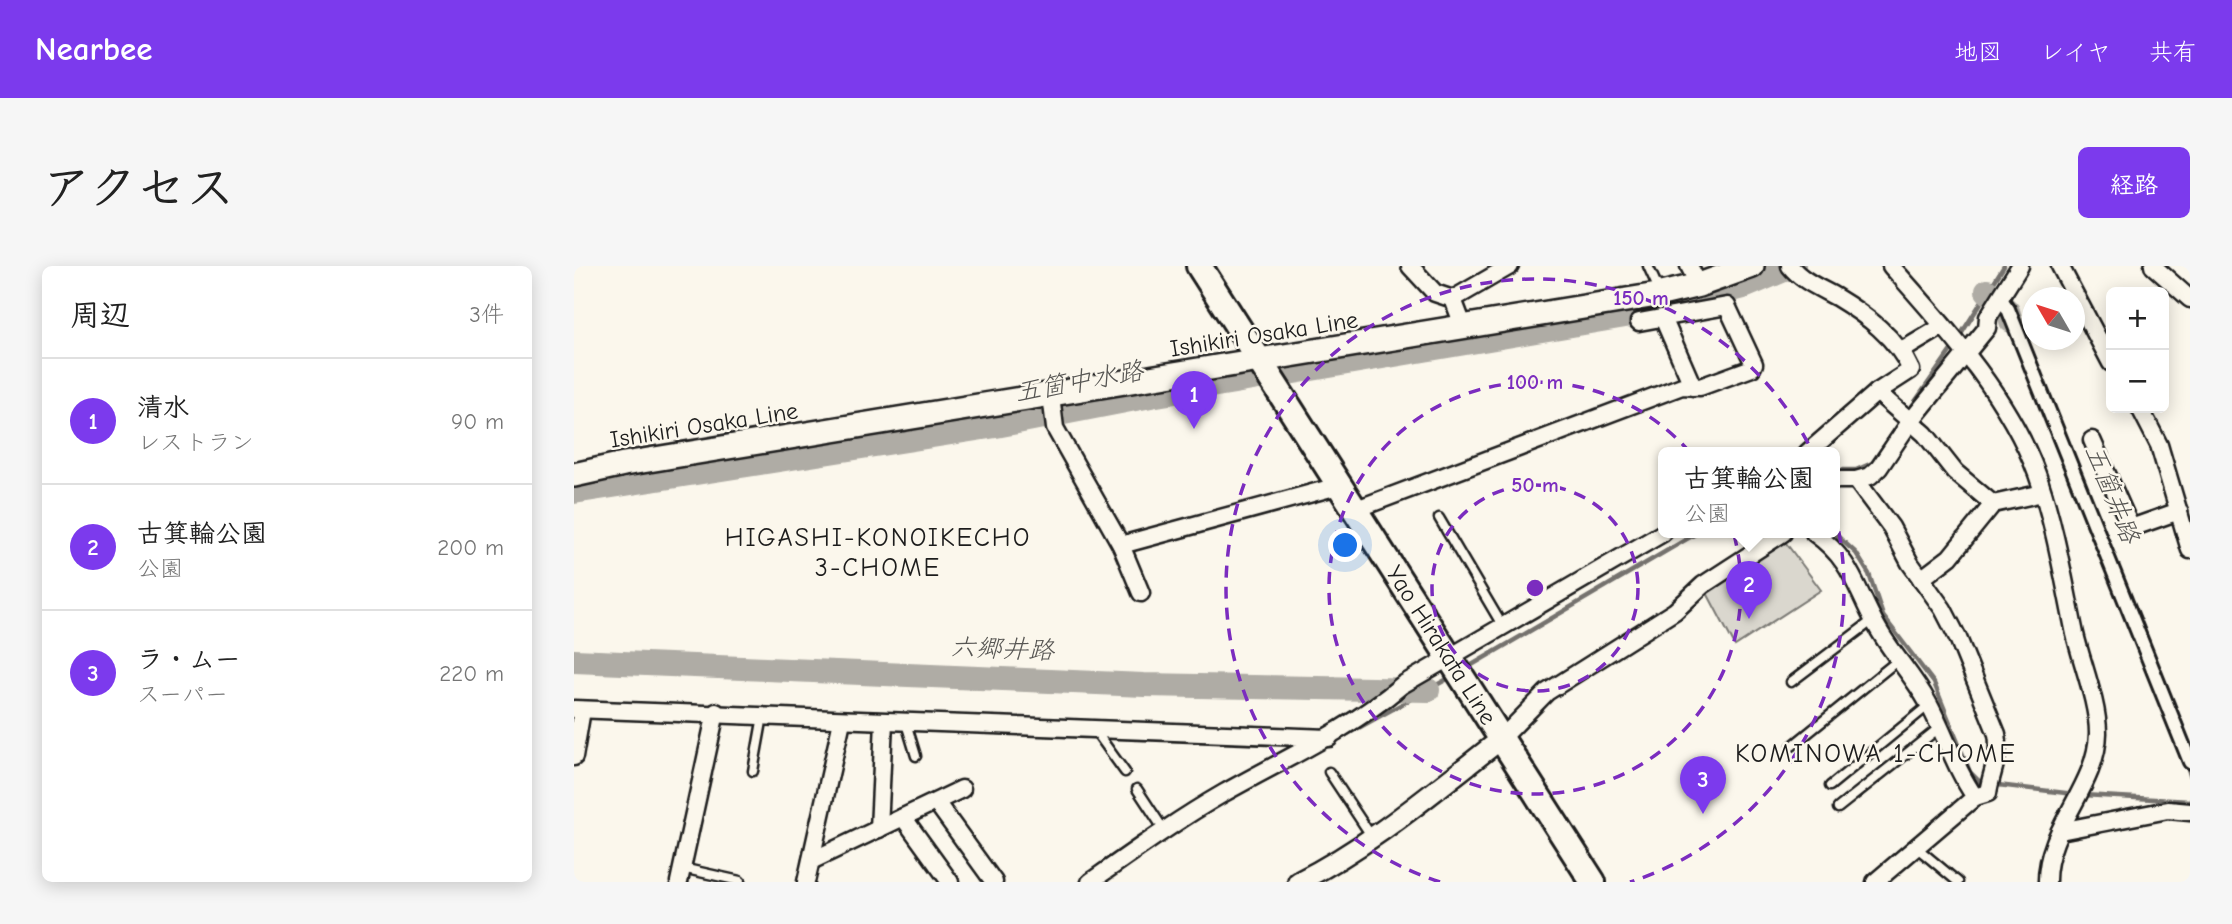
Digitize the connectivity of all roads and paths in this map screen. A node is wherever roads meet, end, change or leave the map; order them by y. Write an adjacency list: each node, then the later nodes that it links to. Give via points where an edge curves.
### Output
1 (1199, 266): 23 (main road, Yao Hirakata Line)
2 (1410, 266): 14 (street, via 1436,293)
3 (1510, 266): 14 (street)
4 (1648, 266): 12 (lane)
5 (1752, 266): 11 (main road, Ishikiri Osaka Line)
6 (1790, 266): 20 (street, via 1877,326)
7 (1891, 266): 18 (street)
8 (2020, 266): 13 (street)
9 (2060, 266): 21 (street)
10 (2153, 266): 15 (street)
11 (1707, 289): 12 (main road, Ishikiri Osaka Line); 16 (street); 24 (street, via 1727,306 1754,364)
12 (1661, 294): 19 (main road, Ishikiri Osaka Line)
13 (2000, 298): 22 (street, via 1987,328); 67 (street)
14 (1453, 299): 19 (street)
15 (2190, 299)
16 (1662, 318): 17 (street); 24 (street)
17 (1639, 322)
18 (1943, 326): 20 (street); 22 (street)
19 (1464, 328): 23 (main road, Ishikiri Osaka Line)
20 (1903, 350): 25 (street, via 1911,370)
21 (2106, 353)
22 (1966, 356): 28 (street); 35 (street, via 2020,438)
23 (1266, 374): 26 (main road, Ishikiri Osaka Line); 34 (main road, Yao Hirakata Line)
24 (1693, 387): 37 (street, via 1682,386)
25 (1877, 392): 28 (street); 30 (street)
26 (1052, 400): 31 (main road, Ishikiri Osaka Line); 44 (street, via 1055,428)
27 (2143, 413): 38 (street, via 2159,445)
28 (1910, 422): 33 (street, via 1879,468); 36 (street, via 1955,472)
29 (2092, 440): 38 (street, via 2131,528)
30 (1814, 447)
31 (574, 475)
32 (1840, 480): 33 (street)
33 (1856, 480): 46 (street)
34 (1338, 486): 37 (main road, Yao Hirakata Line); 44 (street)
35 (2043, 493): 36 (street); 81 (street, via 2098,735 2089,768)
36 (1993, 504): 46 (street, via 1950,556)
37 (1354, 510): 51 (main road, Yao Hirakata Line)
38 (2179, 511): 40 (street)
39 (1439, 518): 49 (lane)
40 (2187, 532): 45 (street)
41 (1658, 536): 49 (street)
42 (1775, 538): 63 (street, via 1703,586 1675,611 1546,692)
43 (1820, 538): 48 (street, via 1844,560)
44 (1121, 545): 47 (street)
45 (2190, 550)
46 (1921, 579): 74 (street, via 1958,638 1997,734 2000,751 1988,793)
47 (1140, 593)
48 (1873, 620): 50 (street); 52 (lane)
49 (1502, 625): 51 (street)
50 (1897, 661): 53 (street); 64 (lane)
51 (1454, 666): 62 (street, via 1402,685); 63 (main road, Yao Hirakata Line)
52 (1791, 682)
53 (1929, 705): 60 (street); 71 (lane)
54 (578, 709): 55 (street); 66 (street)
55 (716, 712): 56 (street); 85 (street)
56 (763, 715): 57 (street); 68 (lane)
57 (842, 721): 58 (street); 84 (street)
58 (884, 722): 59 (street); 79 (street)
59 (906, 723): 61 (street); 65 (lane)
60 (1938, 728): 74 (street); 76 (lane)
61 (1094, 729): 62 (street); 69 (lane)
62 (1329, 738): 80 (street)
63 (1500, 740): 82 (street); 92 (main road, Yao Hirakata Line)
64 (1792, 746)
65 (916, 756)
66 (574, 757)
67 (2190, 762)
68 (753, 771)
69 (1125, 772)
70 (1329, 772): 82 (lane)
71 (1830, 786)
72 (961, 789): 75 (street)
73 (1137, 789): 80 (lane)
74 (1975, 797): 83 (street)
75 (936, 802): 78 (street); 89 (street)
76 (1838, 808)
77 (2190, 812): 81 (street, via 2168,810)
78 (903, 817): 79 (street); 88 (street)
79 (879, 829): 84 (street)
80 (1164, 830): 90 (street)
81 (2060, 831): 95 (street, via 2047,862)
82 (1372, 837): 91 (street)
83 (1916, 847): 93 (street); 94 (lane)
84 (811, 861): 87 (street)
85 (681, 875): 86 (lane)
86 (740, 881)
87 (806, 882)
88 (950, 882)
89 (993, 882)
90 (1090, 882)
91 (1298, 882)
92 (1593, 882)
93 (1875, 882)
94 (1958, 882)
95 (2048, 882)

